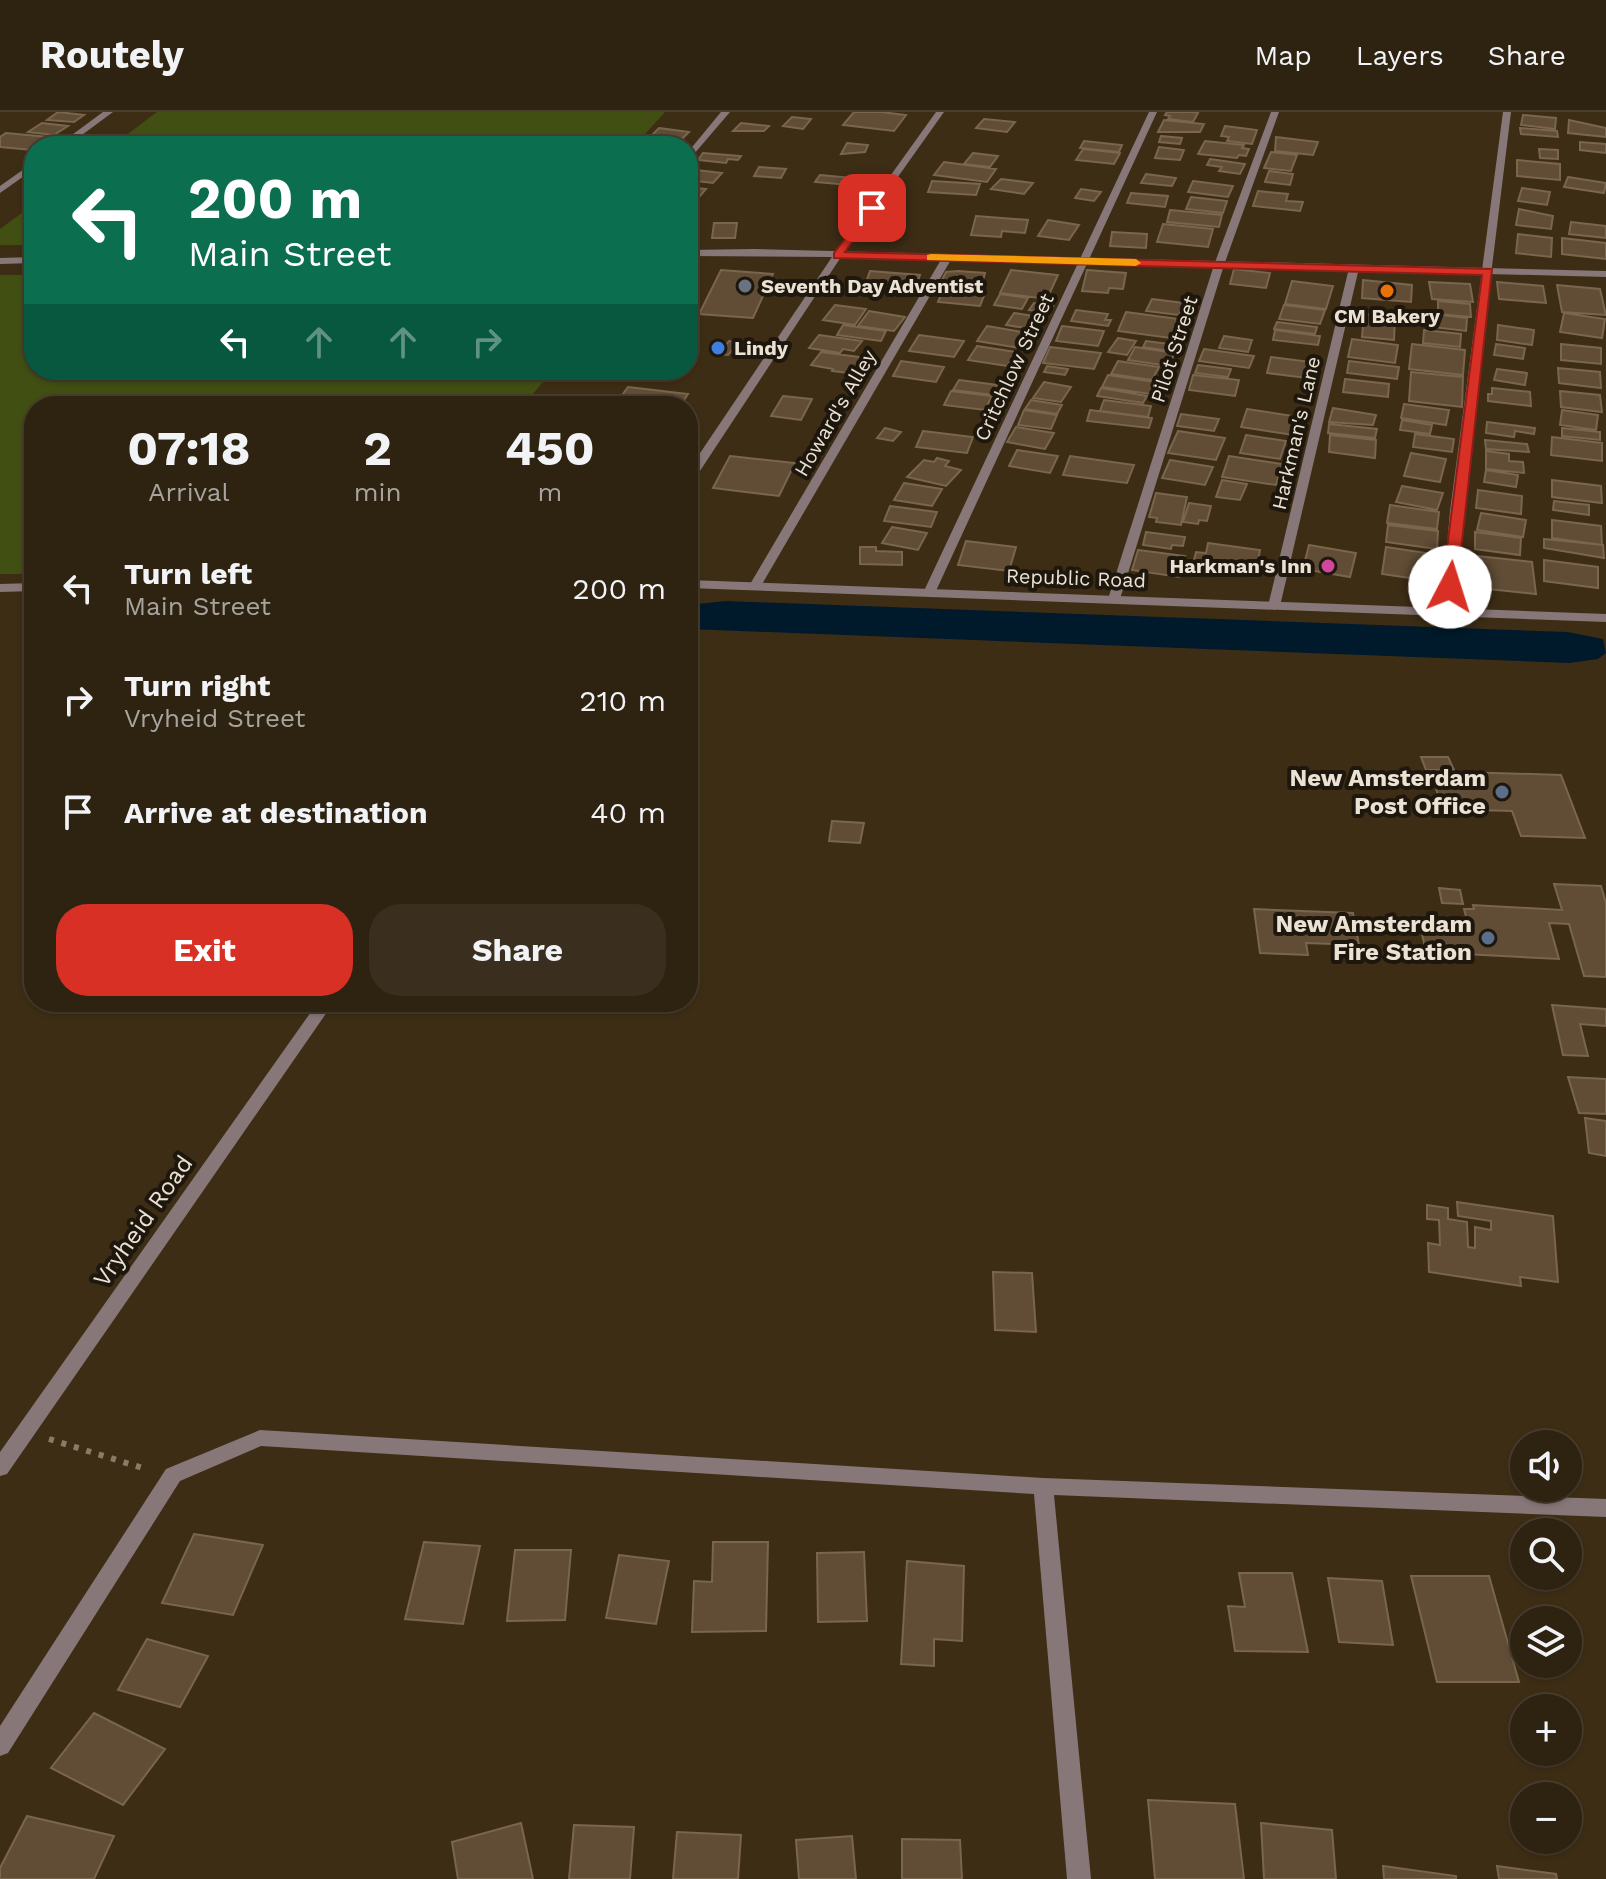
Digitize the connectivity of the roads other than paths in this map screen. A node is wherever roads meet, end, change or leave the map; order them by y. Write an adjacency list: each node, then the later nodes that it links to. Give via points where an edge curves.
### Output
1 (109, 112): 7 (street)
2 (726, 112): 8 (street)
3 (940, 112): 12 (street)
4 (1153, 112): 16 (street, Critchlow Street)
5 (1275, 112): 17 (street, Pilot Street)
6 (1507, 112): 19 (street)
7 (75, 136)
8 (698, 146)
9 (24, 172): 10 (street)
10 (0, 190)
11 (698, 253): 12 (street)
12 (838, 255): 13 (street); 21 (street)
13 (947, 258): 16 (street); 23 (street, Howard's Alley)
14 (24, 260): 15 (street)
15 (0, 261)
16 (1082, 261): 17 (street); 26 (street, Critchlow Street)
17 (1219, 265): 18 (street); 27 (street, Pilot Street)
18 (1354, 268): 19 (street); 28 (street, Harkman's Lane)
19 (1488, 271): 20 (street); 29 (street)
20 (1606, 274)
21 (698, 465)
22 (698, 584): 23 (street, Republic Road)
23 (755, 586): 26 (street, Republic Road)
24 (24, 587): 25 (street)
25 (0, 588)
26 (929, 593): 27 (street, Republic Road)
27 (1114, 599): 28 (street, Republic Road)
28 (1274, 606): 29 (street, Republic Road)
29 (1447, 612): 30 (street, Republic Road)
30 (1606, 618)
31 (319, 1012): 32 (street, Vryheid Road)
32 (0, 1468)
33 (1043, 1486): 34 (street); 35 (street, via 260,1438 173,1475); 36 (street)
34 (1606, 1508)
35 (0, 1746)
36 (1079, 1879)

